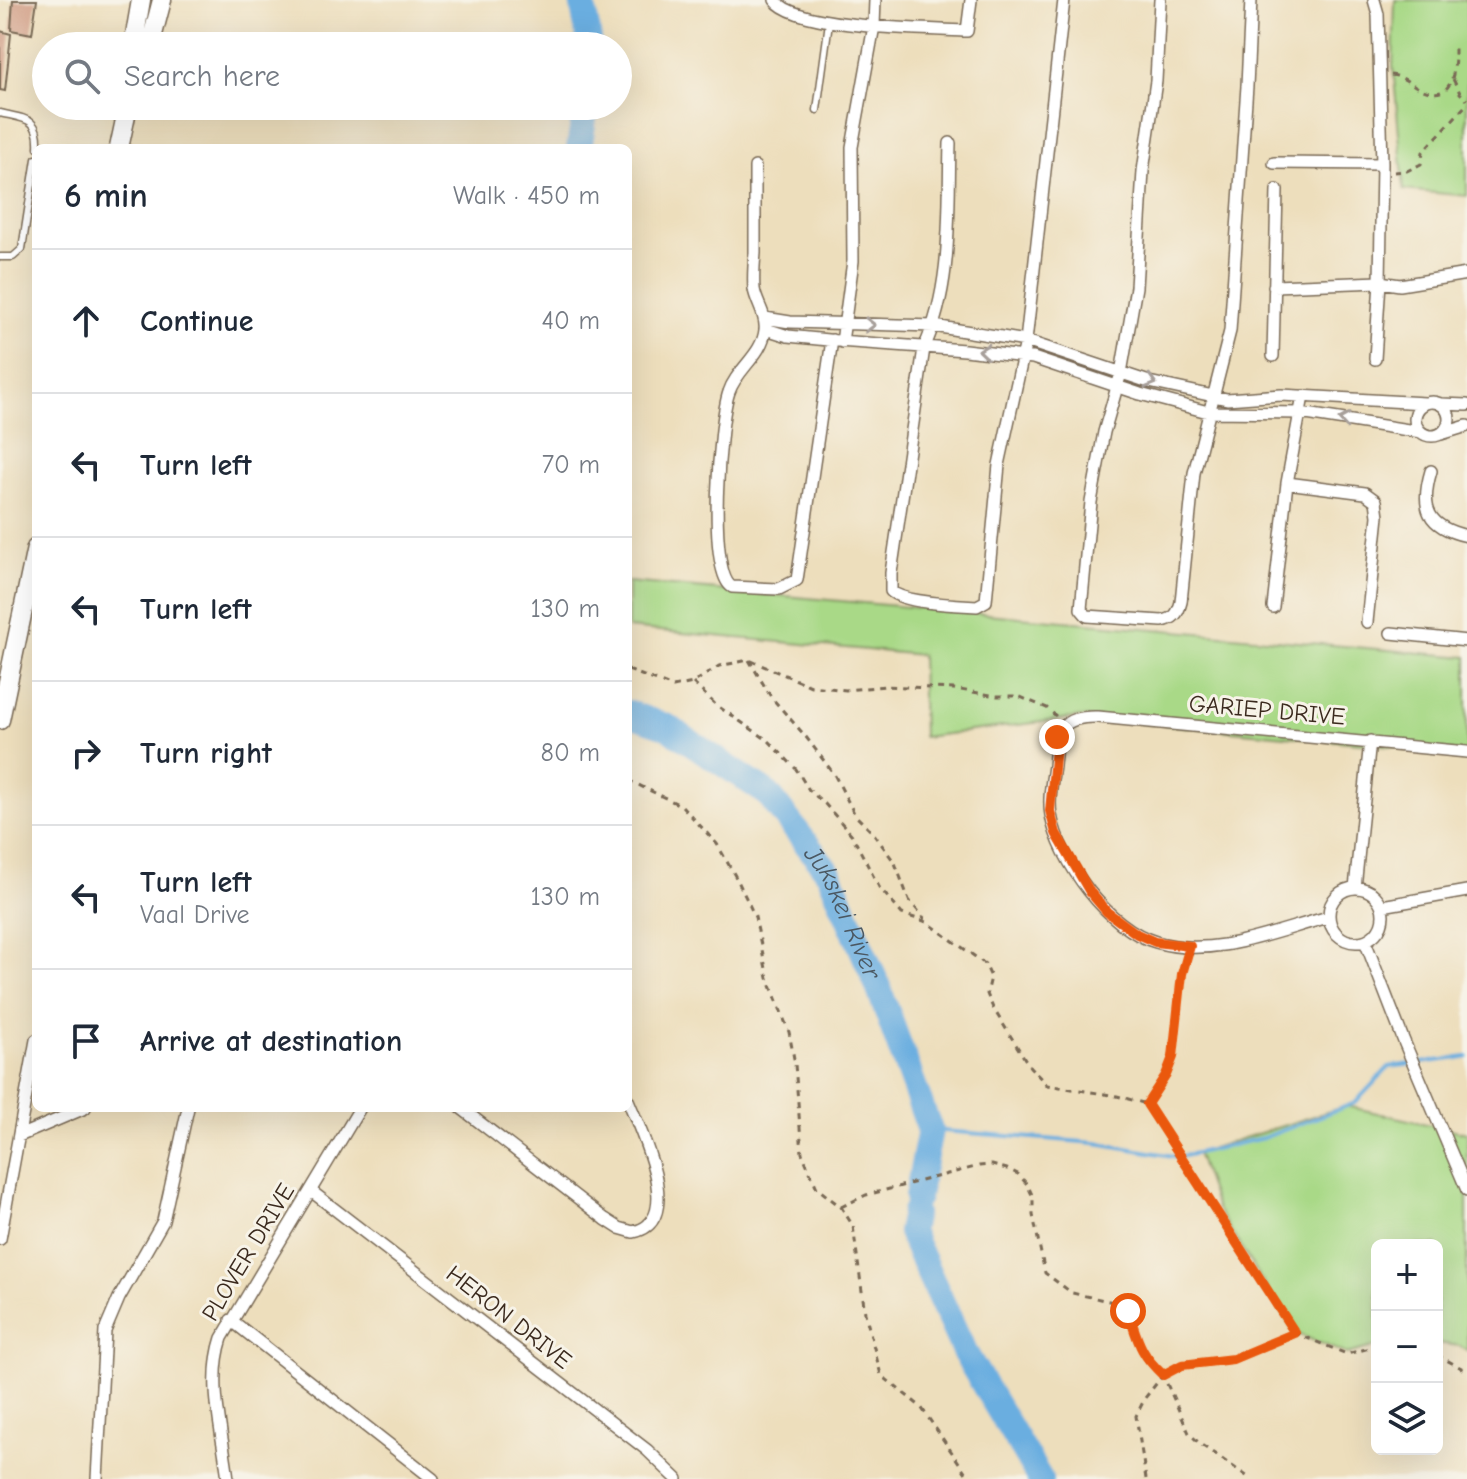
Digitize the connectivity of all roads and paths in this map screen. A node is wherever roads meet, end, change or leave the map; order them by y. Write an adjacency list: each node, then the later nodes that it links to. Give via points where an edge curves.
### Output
1 (141, 0): 12 (main road)
2 (162, 0): 13 (main road)
3 (775, 0): 10 (street, via 801,16)
4 (875, 0): 11 (street)
5 (971, 0): 11 (street, via 967,31)
6 (1064, 0): 37 (street)
7 (1160, 0): 42 (street, via 1136,287)
8 (1251, 0): 43 (street, via 1230,331)
9 (1374, 0): 15 (street)
10 (829, 20): 11 (street); 18 (lane)
11 (874, 26): 34 (street, via 852,147 853,261)
12 (135, 32)
13 (154, 32)
14 (1455, 45): 16 (path)
15 (1379, 74): 16 (path, via 1398,76 1431,92); 26 (street)
16 (1453, 79): 17 (path)
17 (1467, 102): 26 (path, via 1423,152 1421,164 1407,171)
18 (817, 110)
19 (0, 113): 22 (lane, via 33,123)
20 (125, 120): 23 (main road)
21 (950, 143): 35 (street, via 947,249)
22 (38, 144)
23 (120, 144)
24 (1274, 163): 26 (street)
25 (755, 167): 33 (street, via 754,289)
26 (1382, 168): 31 (street)
27 (32, 185): 29 (lane, via 22,249 13,257)
28 (1277, 190): 32 (street)
29 (0, 257)
30 (1467, 274): 31 (street, via 1400,285)
31 (1380, 282): 32 (street); 41 (street)
32 (1274, 286): 40 (street)
33 (765, 324): 34 (street); 36 (street, via 788,336); 36 (street, via 754,354 729,390 723,424 717,508 721,572 732,587 779,589 797,580)
34 (845, 324): 35 (street, one-way to 35); 36 (street)
35 (934, 326): 37 (street); 38 (street)
36 (837, 341): 38 (street)
37 (1026, 341): 39 (street); 42 (street)
38 (924, 348): 39 (street, one-way to 38); 39 (street, via 891,591 911,599 969,606 986,601 999,465)
39 (1022, 356): 42 (street)
40 (1273, 356)
41 (1375, 359)
42 (1119, 379): 43 (street, one-way to 43); 48 (street, via 1140,394); 48 (street, via 1091,502 1081,609 1087,616 1162,621 1179,610 1194,473)
43 (1212, 396): 44 (street); 48 (street)
44 (1303, 396): 45 (street); 49 (street)
45 (1425, 403): 46 (street); 51 (street, via 1415,420)
46 (1441, 404): 47 (street); 52 (street, via 1450,419)
47 (1467, 405)
48 (1208, 412): 49 (street)
49 (1300, 413): 51 (street, one-way to 49); 54 (street)
50 (1467, 426): 52 (street)
51 (1421, 432): 52 (street)
52 (1441, 434)
53 (1431, 471): 55 (street, via 1424,497 1431,518)
54 (1287, 483): 57 (street); 58 (street, via 1365,493 1376,501)
55 (1467, 536)
56 (32, 567): 64 (main road)
57 (1273, 607)
58 (1367, 622)
59 (1391, 633): 60 (street)
60 (1467, 641)
61 (749, 660): 63 (path, via 719,666); 65 (path, via 811,686 1018,696 1047,708); 73 (path, via 771,697 834,774 855,815 895,863 909,900)
62 (632, 672): 63 (path, via 673,687)
63 (693, 683): 73 (path, via 769,741 852,835 879,887 902,914)
64 (0, 720)
65 (1065, 724): 66 (street, GARIEP DRIVE, via 1098,717); 75 (street, via 1057,737 1050,811 1073,865 1099,905 1122,925 1155,942)
66 (1370, 741): 67 (street, GARIEP DRIVE); 69 (street)
67 (1467, 752)
68 (632, 782): 86 (path, via 682,806 717,844 738,881 755,917 768,978 789,1032 802,1153 817,1188)
69 (1355, 888): 71 (street, via 1368,891); 72 (street, via 1339,894)
70 (1467, 891): 71 (street)
71 (1382, 906): 74 (street, via 1381,927)
72 (1329, 917): 74 (street, via 1337,935); 75 (street, via 1250,940)
73 (927, 922): 77 (path, via 985,964 993,1008 1047,1085)
74 (1365, 941): 84 (street)
75 (1190, 946): 77 (path, via 1173,1057)
76 (32, 1063): 83 (street)
77 (1147, 1104): 89 (path)
78 (632, 1110): 82 (street, via 659,1198 651,1224 633,1232 605,1219)
79 (76, 1112): 83 (street)
80 (187, 1112): 94 (street, via 163,1221 105,1331)
81 (358, 1112): 85 (street, PLOVER DRIVE)
82 (466, 1112)
83 (19, 1136): 87 (street)
84 (1467, 1190)
85 (311, 1191): 88 (street, PLOVER DRIVE); 97 (street, HERON DRIVE, via 647,1450)
86 (841, 1207): 93 (path, via 866,1195 992,1165 1018,1174 1033,1197 1045,1273 1072,1293 1128,1311 1138,1346); 98 (path, via 853,1226 865,1313 881,1375 921,1407)
87 (0, 1239)
88 (231, 1320): 95 (street, PLOVER DRIVE, via 215,1371); 96 (street)
89 (1295, 1333): 90 (path, via 1347,1354); 93 (path, via 1233,1359 1182,1365)
90 (1371, 1348)
91 (1443, 1358): 92 (path)
92 (1467, 1371)
93 (1163, 1375): 99 (path, via 1136,1416); 100 (path, via 1189,1433)
94 (97, 1479)
95 (228, 1479)
96 (433, 1479)
97 (677, 1479)
98 (965, 1479)
99 (1146, 1479)
100 (1251, 1479)

